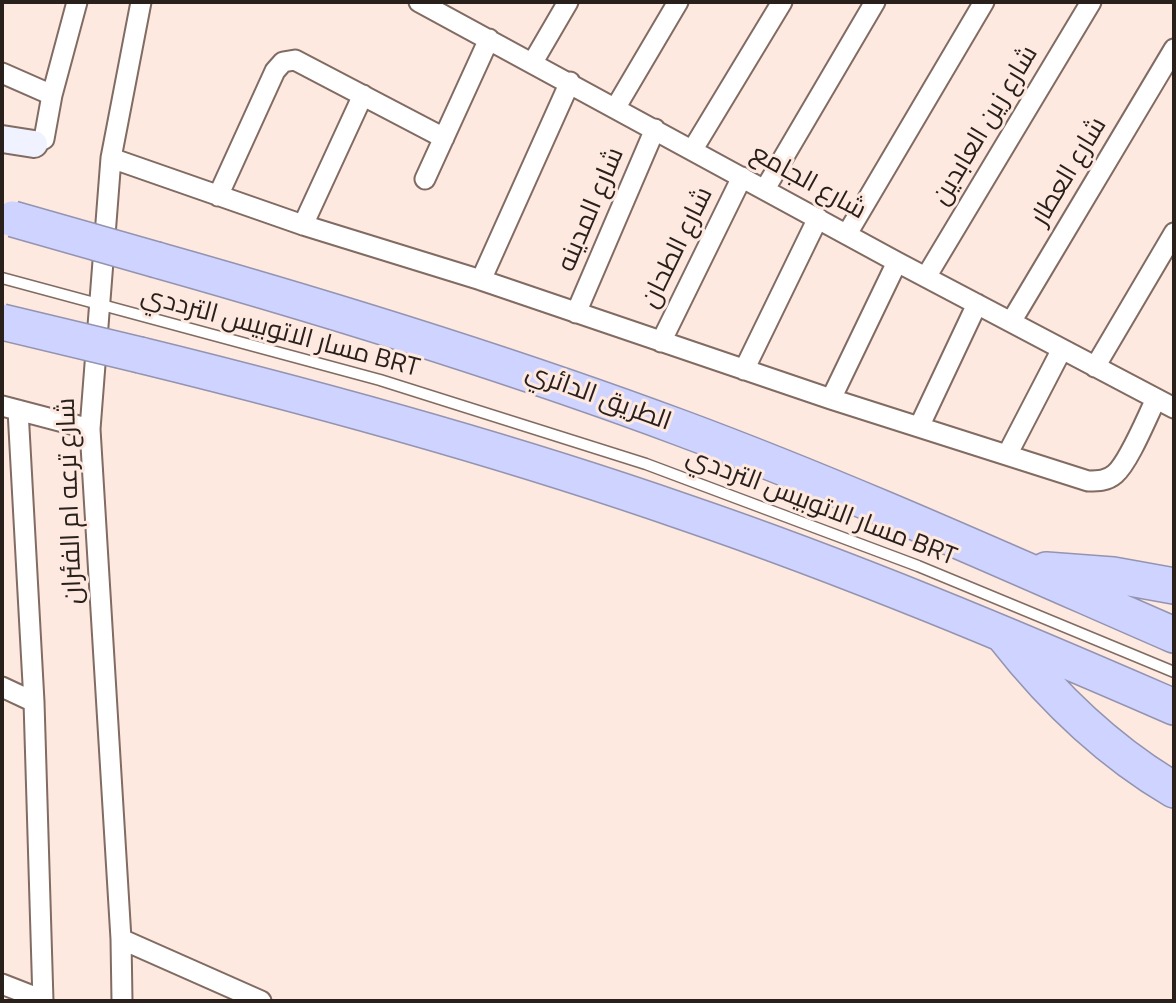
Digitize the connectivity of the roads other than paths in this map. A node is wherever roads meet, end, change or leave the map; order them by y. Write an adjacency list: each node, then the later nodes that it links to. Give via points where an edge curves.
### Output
1 (141, 2): 24 (street, شارع ترعه ام الفئران)
2 (419, 2): 10 (street, شارع الجامع)
3 (568, 2): 13 (street)
4 (678, 2): 18 (street)
5 (782, 2): 23 (street)
6 (875, 2): 27 (street)
7 (984, 2): 33 (street)
8 (1091, 2): 35 (street, شارع زين العابدين)
9 (72, 4): 16 (street)
10 (449, 9): 11 (street, شارع الجامع)
11 (489, 39): 13 (street, شارع الجامع); 20 (street)
12 (1174, 49): 41 (street, شارع العطار)
13 (533, 62): 15 (street, شارع الجامع)
14 (2, 73): 16 (street)
15 (570, 82): 18 (street, شارع الجامع); 37 (street)
16 (52, 95): 22 (street, via 44,139)
17 (363, 95): 20 (street); 28 (street, via 295,60 283,62); 31 (street)
18 (616, 107): 19 (street, شارع الجامع)
19 (655, 129): 23 (street, شارع الجامع); 39 (street, شارع المدينه)
20 (444, 138): 26 (street)
21 (2, 139): 22 (street)
22 (34, 144)
23 (692, 149): 25 (street, شارع الجامع)
24 (111, 159): 28 (street); 51 (street, شارع ترعه ام الفئران)
25 (742, 177): 27 (street, شارع الجامع); 42 (street, شارع الطحان)
26 (425, 179)
27 (765, 189): 30 (street, شارع الجامع)
28 (218, 196): 31 (street)
29 (7, 218): 53 (highway, الطريق الدائري, bridge, via 334,310 509,366 793,472)
30 (818, 218): 33 (street, شارع الجامع); 45 (street)
31 (303, 225): 37 (street)
32 (1174, 233): 44 (street)
33 (847, 234): 34 (street, شارع الجامع)
34 (897, 262): 35 (street, شارع الجامع); 47 (street)
35 (926, 277): 38 (street, شارع الجامع)
36 (2, 278): 57 (lane, مسار الاتوبيس الترددي BRT, via 380,380 646,464 919,566)
37 (481, 280): 39 (street)
38 (977, 304): 41 (street, شارع الجامع); 50 (street)
39 (576, 313): 42 (street)
40 (2, 321): 55 (highway, bridge, via 359,411 576,476 790,550)
41 (1011, 322): 43 (street, شارع الجامع)
42 (661, 341): 45 (street)
43 (1062, 349): 44 (street, شارع الجامع); 52 (street)
44 (1095, 367): 46 (street, شارع الجامع)
45 (744, 370): 47 (street)
46 (1156, 398): 49 (street, شارع الجامع); 52 (street, via 1123,464 1115,475 1102,481 1088,481)
47 (831, 399): 50 (street)
48 (10, 408): 51 (street); 59 (street, شارع ترعه ام الفئران)
49 (1174, 408)
50 (919, 427): 52 (street)
51 (90, 429): 62 (street, شارع ترعه ام الفئران)
52 (1007, 455)
53 (1023, 570): 54 (highway, via 1113,575); 56 (highway, الطريق الدائري)
54 (1174, 586)
55 (1001, 631): 60 (highway); 61 (highway, via 1042,682 1085,724)
56 (1174, 635)
57 (1174, 671)
58 (2, 687): 59 (street)
59 (34, 702): 64 (street, شارع ترعه ام الفئران)
60 (1174, 707)
61 (1174, 790)
62 (121, 939): 65 (street, شارع ترعه ام الفئران); 66 (street)
63 (2, 985): 64 (street)
64 (43, 1000)
65 (122, 1001)
66 (261, 1001)

